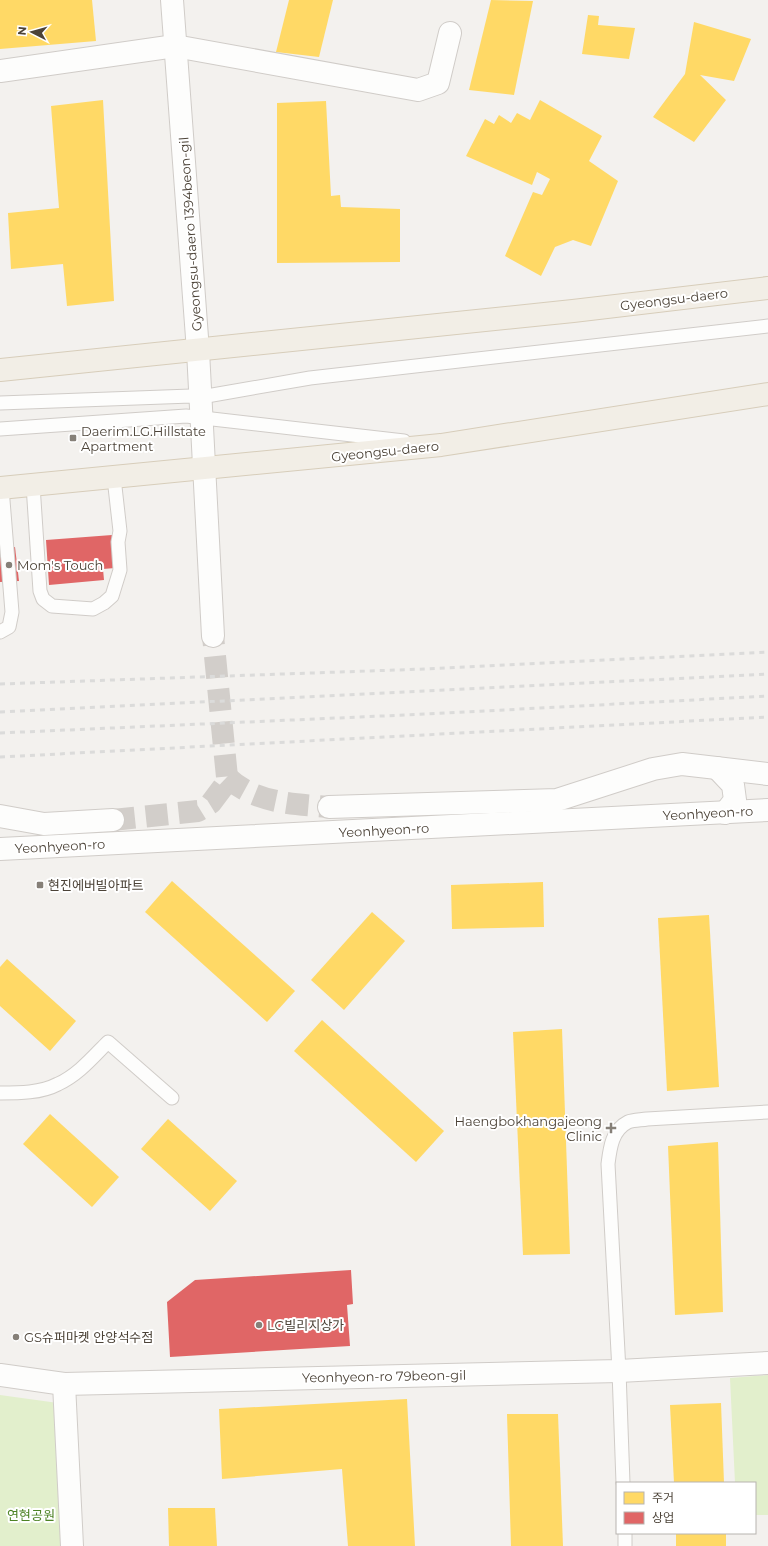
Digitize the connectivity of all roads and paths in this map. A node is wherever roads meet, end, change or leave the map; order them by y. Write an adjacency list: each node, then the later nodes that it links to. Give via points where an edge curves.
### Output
1 (172, 0): 3 (street, Gyeongsu-daero 1394beon-gil)
2 (450, 33): 3 (street, via 438,83 418,90)
3 (175, 46): 4 (street); 7 (street, Gyeongsu-daero 1394beon-gil)
4 (0, 71)
5 (768, 288): 7 (main road, Gyeongsu-daero)
6 (768, 326): 11 (lane, via 310,378)
7 (198, 351): 8 (main road, Gyeongsu-daero); 11 (street, Gyeongsu-daero 1394beon-gil)
8 (0, 370)
9 (768, 394): 13 (main road, Gyeongsu-daero)
10 (0, 403): 11 (lane, via 191,396)
11 (202, 408): 12 (lane, via 186,416); 13 (lane); 14 (street, Gyeongsu-daero 1394beon-gil)
12 (0, 429)
13 (441, 445): 14 (main road, Gyeongsu-daero)
14 (204, 468): 15 (main road, Gyeongsu-daero); 19 (street, Gyeongsu-daero 1394beon-gil)
15 (114, 478): 16 (main road, Gyeongsu-daero); 16 (lane, via 120,531 120,570 112,596 94,609 52,606 43,599 40,591)
16 (33, 484): 17 (main road, Gyeongsu-daero)
17 (1, 488): 18 (lane, via 12,612 9,627)
18 (0, 632)
19 (213, 636)
20 (717, 768): 21 (street); 22 (street, via 682,764 653,769 558,800); 24 (street, via 733,785 735,800)
21 (768, 774)
22 (329, 807)
23 (768, 810): 24 (street, Yeonhyeon-ro)
24 (725, 813): 27 (street, Yeonhyeon-ro)
25 (0, 816): 26 (street, via 44,824)
26 (113, 820)
27 (0, 849)
28 (0, 1093): 29 (lane, via 30,1092 58,1085 79,1070 108,1042)
29 (172, 1098)
30 (768, 1112): 32 (lane, via 647,1119 628,1122 614,1136 608,1164)
31 (768, 1363): 32 (street, Yeonhyeon-ro 79beon-gil)
32 (619, 1371): 34 (street, Yeonhyeon-ro 79beon-gil); 35 (lane)
33 (0, 1376): 34 (street, Yeonhyeon-ro 79beon-gil)
34 (64, 1384): 37 (street)
35 (623, 1482)
36 (625, 1534): 38 (lane)
37 (72, 1546)
38 (625, 1546)

